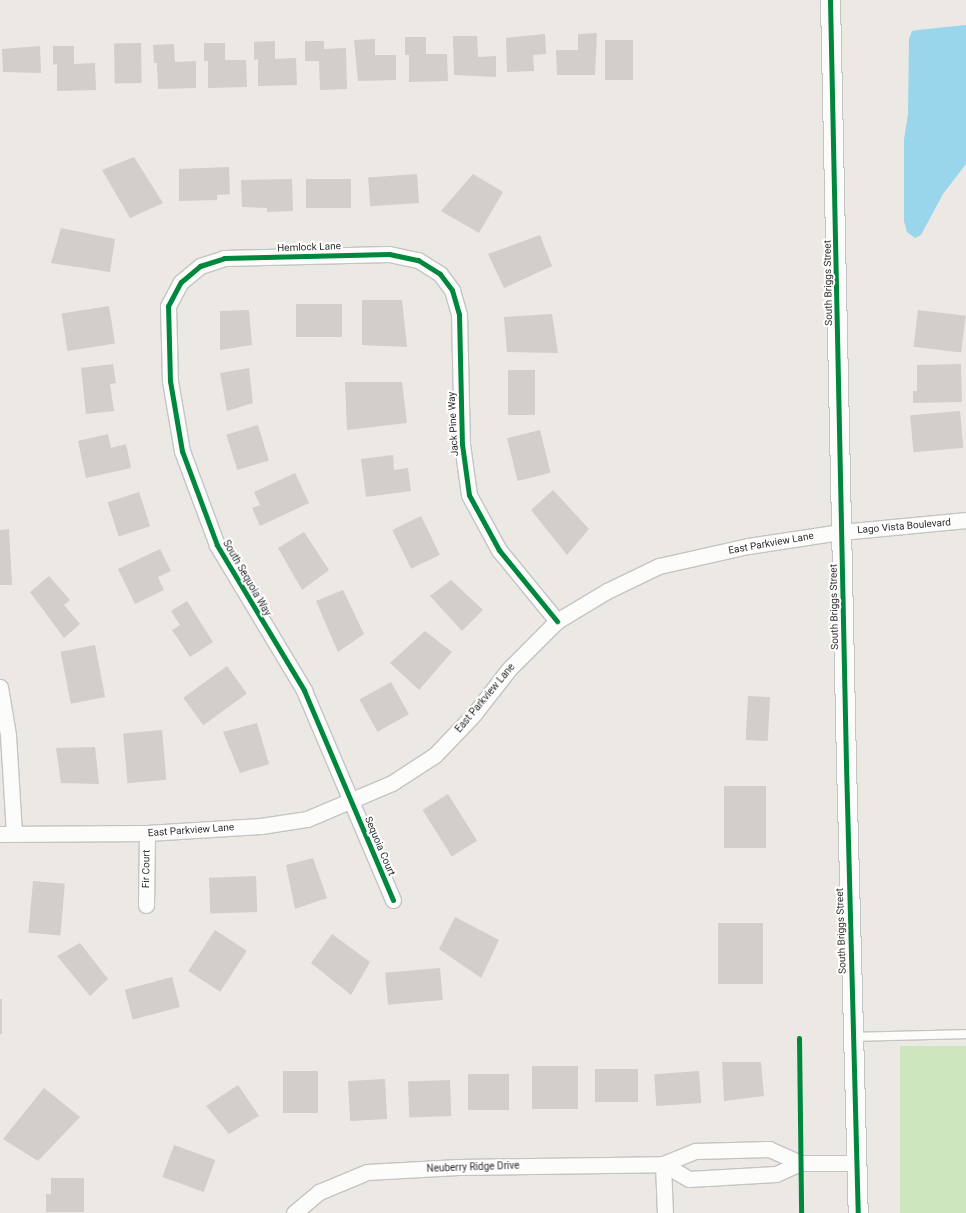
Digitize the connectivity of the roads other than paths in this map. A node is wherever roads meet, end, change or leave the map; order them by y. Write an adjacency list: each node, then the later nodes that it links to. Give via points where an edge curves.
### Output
1 (830, 0): 5 (street, South Briggs Street)
2 (440, 274): 3 (street, Hemlock Lane, via 418,260 389,254 224,258 200,266); 6 (street, Jack Pine Way, via 452,290 459,314 462,444 469,495 499,550)
3 (181, 282): 8 (street, South Sequoia Way, via 168,306 170,381 182,451 217,545 304,690)
4 (966, 520): 5 (street, Lago Vista Boulevard)
5 (841, 532): 6 (street, East Parkview Lane, via 748,546 659,566 607,591); 14 (street, South Briggs Street)
6 (556, 621): 8 (street, East Parkview Lane, via 509,669 474,714 435,755 392,783)
7 (0, 687): 10 (street, via 8,735)
8 (350, 800): 9 (street, East Parkview Lane, via 307,819 261,826); 11 (street, Sequoia Court)
9 (147, 833): 10 (street, East Parkview Lane); 12 (street, Fir Court)
10 (7, 834)
11 (393, 900)
12 (146, 905)
13 (966, 1034): 14 (lane)
14 (853, 1037): 16 (street, South Briggs Street)
15 (801, 1163): 16 (street, Neuberry Ridge Drive); 17 (street, Neuberry Ridge Drive, via 769,1149 695,1151); 17 (street, Neuberry Ridge Drive, via 776,1174 689,1179)
16 (858, 1163): 20 (street, South Briggs Street)
17 (663, 1164): 18 (street, Neuberry Ridge Drive, via 458,1167 367,1172 319,1192); 19 (street)
18 (294, 1213)
19 (665, 1213)
20 (858, 1213)

